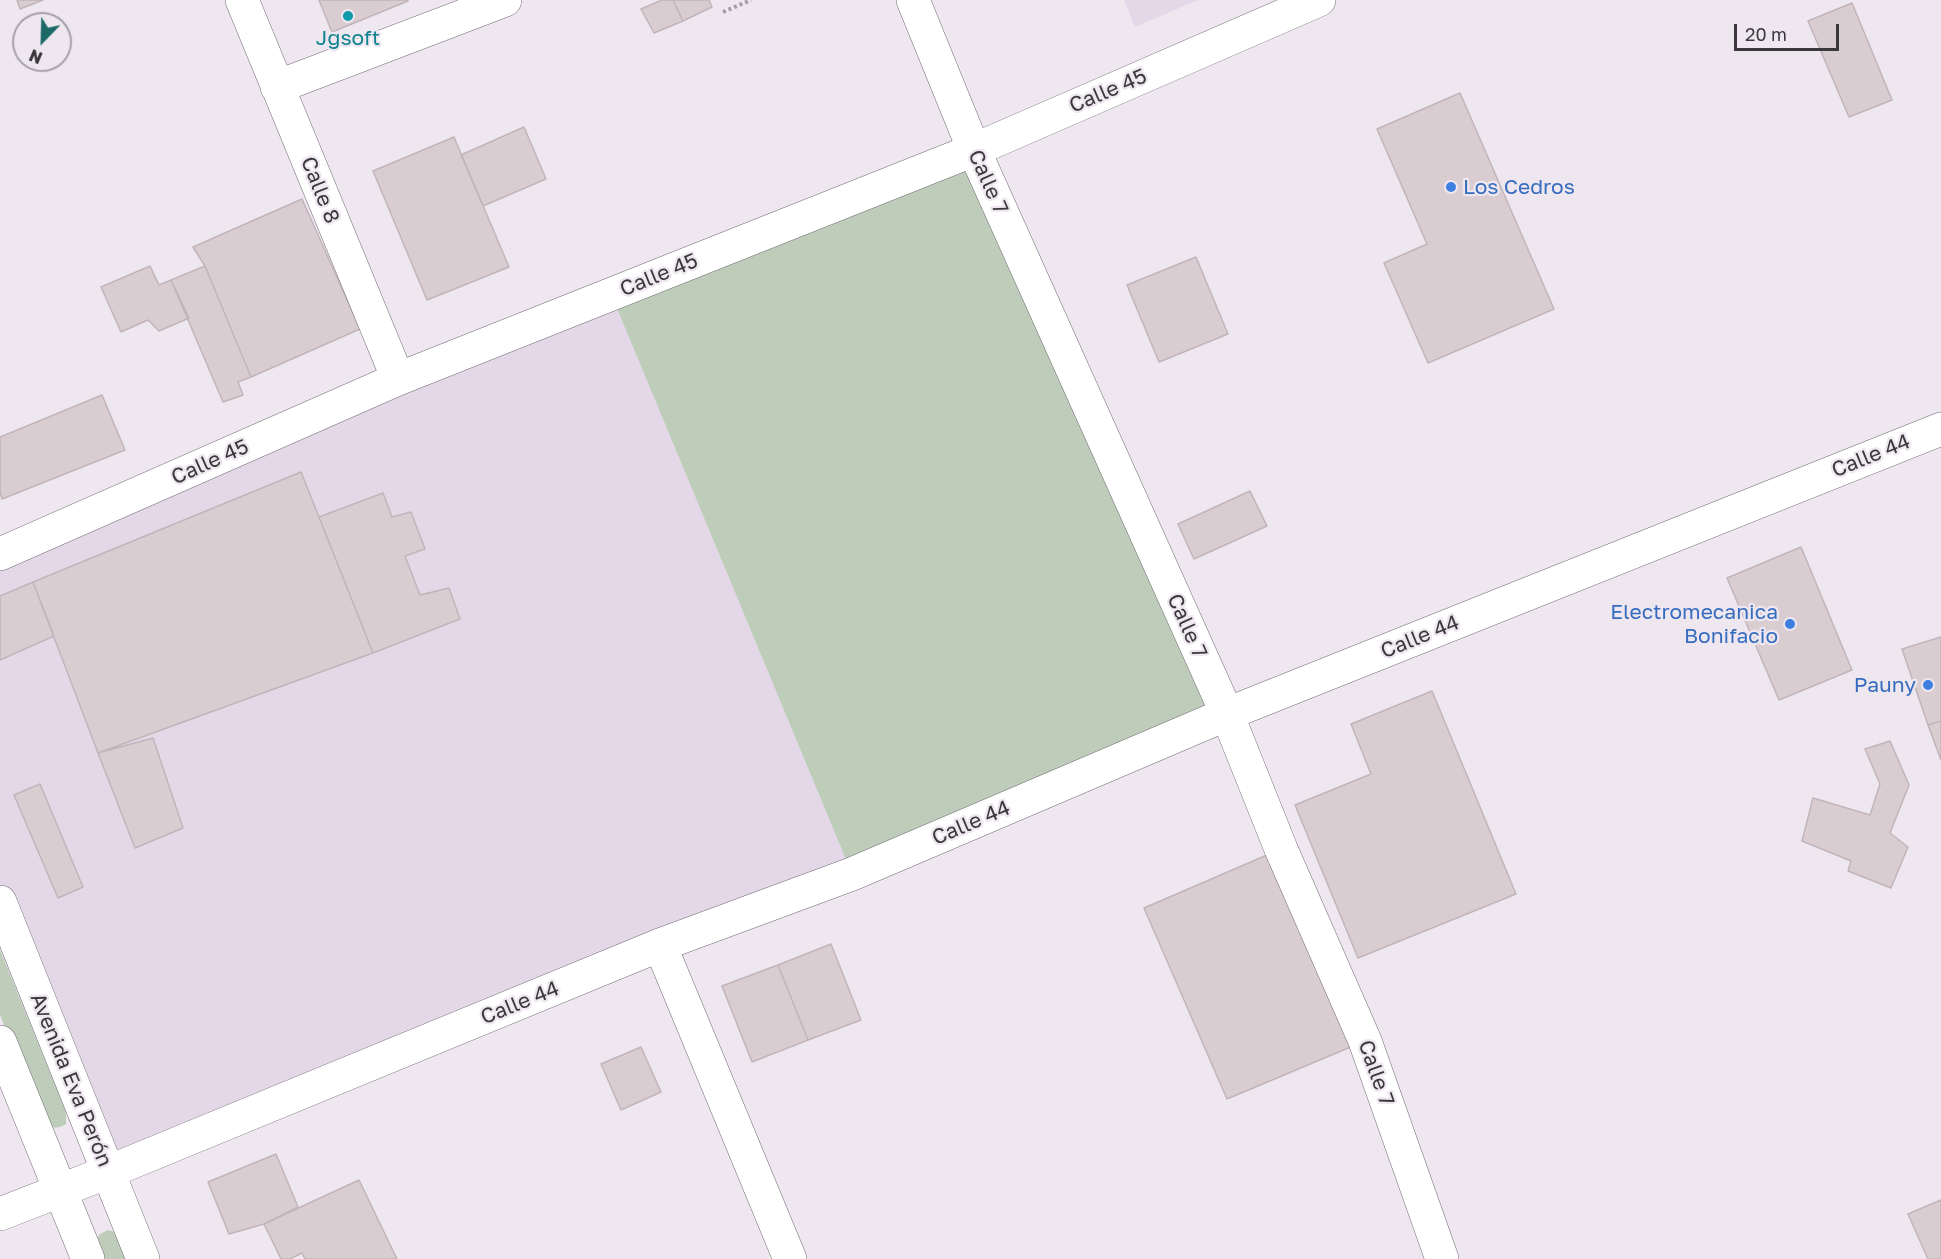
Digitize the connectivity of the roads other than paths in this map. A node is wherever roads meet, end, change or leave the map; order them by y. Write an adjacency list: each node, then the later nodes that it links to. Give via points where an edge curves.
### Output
1 (242, 0): 5 (street, Calle 8)
2 (505, 0): 5 (street)
3 (913, 0): 6 (street, Calle 7)
4 (1319, 0): 6 (street, Calle 45)
5 (278, 87): 7 (street, Calle 8)
6 (974, 150): 7 (street, Calle 45); 10 (street, Calle 7)
7 (398, 379): 9 (street, Calle 45)
8 (1941, 429): 10 (street, Calle 44)
9 (0, 554)
10 (1227, 714): 12 (street, Calle 44, via 852,874); 20 (street, Calle 7, via 1365,1041)
11 (0, 902): 14 (street, Avenida Eva Perón)
12 (660, 945): 14 (street, Calle 44); 19 (street)
13 (0, 1042): 15 (street)
14 (108, 1172): 15 (street, Calle 44); 18 (street, Avenida Eva Perón)
15 (59, 1190): 16 (street, Calle 44); 17 (street)
16 (0, 1214)
17 (88, 1259)
18 (143, 1259)
19 (789, 1259)
20 (1442, 1259)

